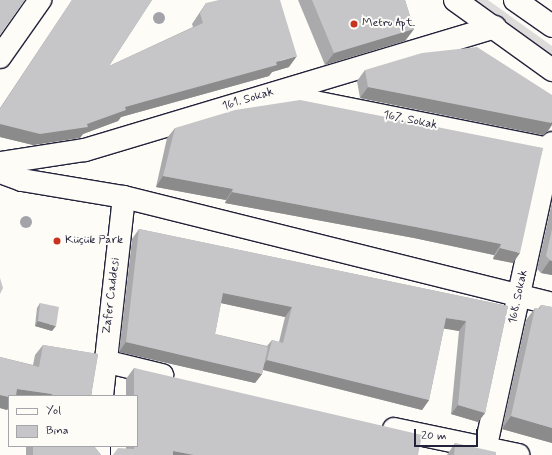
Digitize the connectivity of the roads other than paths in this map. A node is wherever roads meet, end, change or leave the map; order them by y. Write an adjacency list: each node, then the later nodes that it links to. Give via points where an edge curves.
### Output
1 (40, 0): 6 (main road)
2 (455, 0): 5 (main road)
3 (515, 0): 4 (main road)
4 (552, 26)
5 (495, 27): 7 (main road); 8 (main road, 161. Sokak)
6 (0, 57)
7 (552, 70)
8 (270, 93): 9 (main road, 167. Sokak); 10 (main road, 161. Sokak, via 85,150)
9 (551, 146): 13 (main road, 168. Sokak)
10 (0, 162)
11 (0, 172): 12 (main road, via 22,180)
12 (124, 196): 13 (main road); 15 (main road, Zafer Caddesi)
13 (519, 296): 14 (main road); 19 (main road, 168. Sokak)
14 (552, 304)
15 (104, 362): 16 (main road); 17 (main road, Zafer Caddesi)
16 (181, 380)
17 (102, 395)
18 (376, 425): 19 (main road)
19 (485, 450): 20 (main road)
20 (518, 455)

